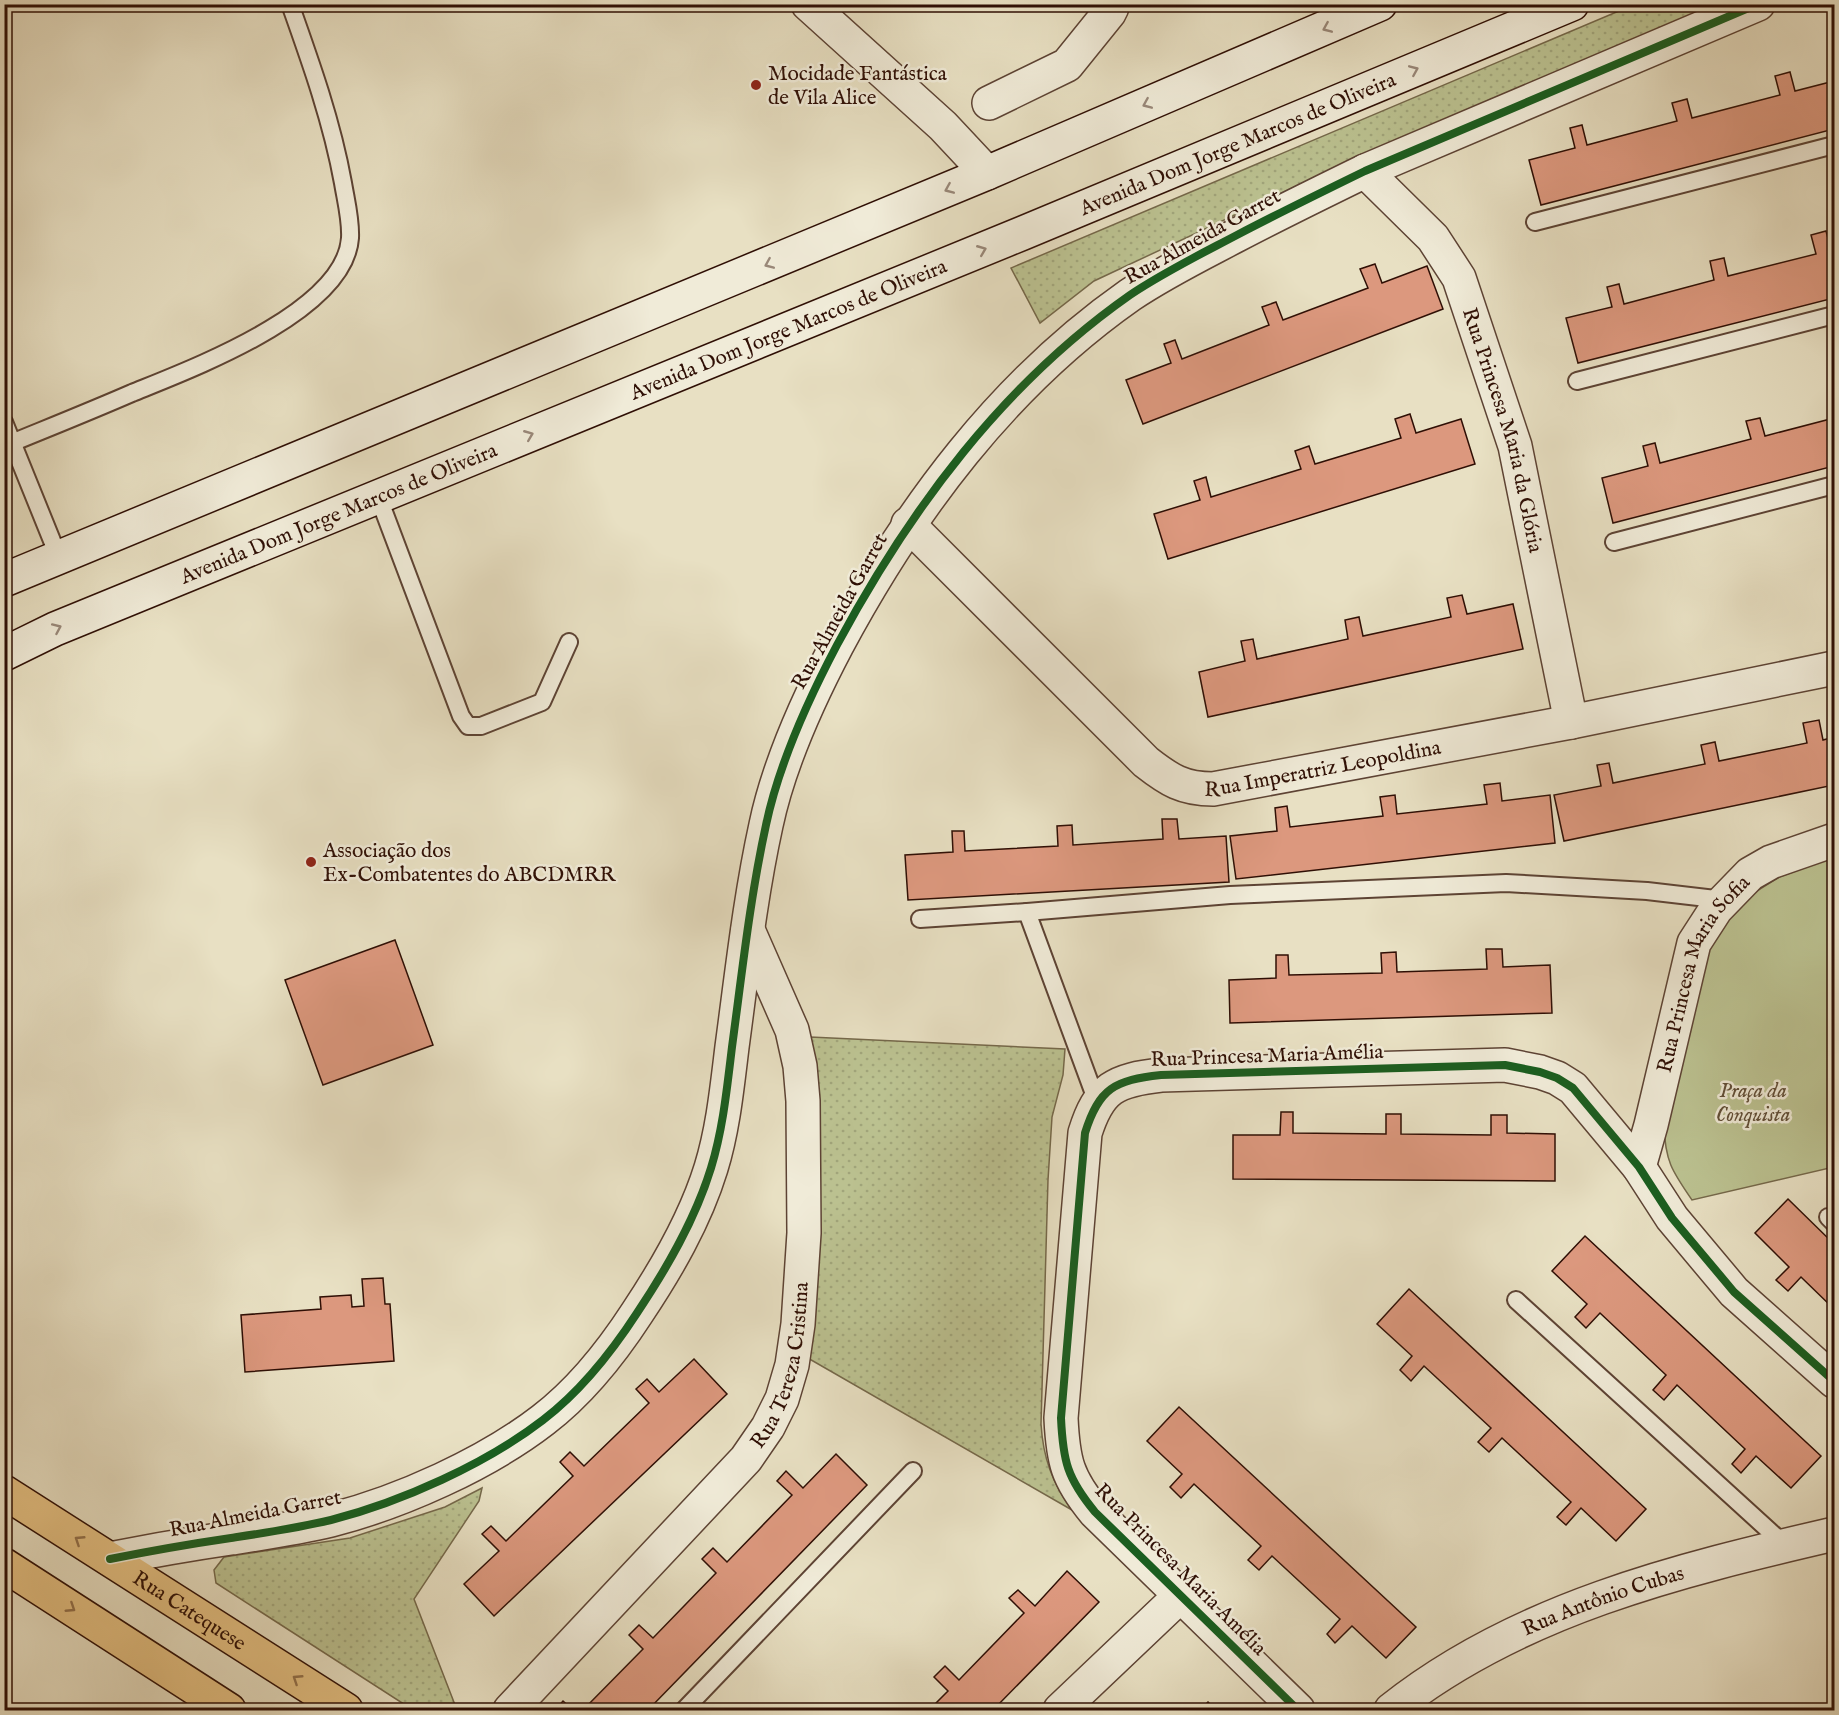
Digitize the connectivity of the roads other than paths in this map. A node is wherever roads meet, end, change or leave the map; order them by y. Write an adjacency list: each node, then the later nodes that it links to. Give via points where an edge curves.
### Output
1 (290, 4): 15 (lane, via 314,69 338,154 350,238 339,271 305,305 242,345)
2 (808, 4): 10 (street, via 943,126)
3 (1111, 4): 7 (street, via 1109,12 1067,64)
4 (1380, 4): 10 (street, one-way to 10)
5 (1572, 4): 17 (street, Avenida Dom Jorge Marcos de Oliveira, one-way to 5)
6 (1758, 4): 9 (street, Rua Almeida Garret)
7 (989, 103)
8 (1834, 145): 11 (lane)
9 (1365, 171): 18 (street, Rua Almeida Garret, via 1182,263 1084,330 969,442); 25 (street, Rua Princesa Maria da Glória, via 1433,238 1460,278 1515,446)
10 (987, 173): 20 (street, one-way to 20)
11 (1536, 222)
12 (1834, 315): 13 (lane)
13 (1577, 381)
14 (4, 422): 15 (lane)
15 (14, 442): 20 (lane)
16 (1834, 485): 19 (lane)
17 (378, 496): 22 (lane, via 468,726 481,726 542,702); 23 (street, Avenida Dom Jorge Marcos de Oliveira, one-way to 17, via 55,629)
18 (909, 524): 25 (street, Rua Imperatriz Leopoldina, via 1146,762 1177,784 1213,789); 30 (street, Rua Almeida Garret, via 859,604 811,695 786,758 766,821)
19 (1614, 542)
20 (59, 558): 21 (street)
21 (4, 580)
22 (569, 642)
23 (4, 654)
24 (1834, 668): 25 (street, Rua Imperatriz Leopoldina)
25 (1572, 722)
26 (1834, 840): 27 (street, Rua Princesa Maria Sofia, via 1771,862 1750,874)
27 (1724, 900): 28 (lane, via 1506,883 1230,895); 32 (street, Rua Princesa Maria Sofia, via 1694,943)
28 (1027, 912): 29 (lane); 31 (lane)
29 (920, 919)
30 (748, 930): 39 (street, Rua Almeida Garret, via 725,1106 700,1200 660,1279 584,1384 510,1444 417,1491 333,1520); 44 (street, Rua Tereza Cristina, via 792,1030 803,1101 798,1324 782,1399 746,1460)
31 (1097, 1102): 32 (street, Rua Princesa Maria Amélia, via 1117,1084 1161,1075 1505,1065 1540,1072 1573,1088); 41 (street, Rua Princesa Maria Amélia, via 1085,1133 1061,1418 1063,1450 1073,1482 1084,1499)
32 (1639, 1167): 34 (street, Rua Princesa Maria Amélia, via 1672,1218 1734,1292)
33 (1516, 1300): 38 (lane)
34 (1834, 1381)
35 (913, 1471): 45 (lane)
36 (4, 1492): 39 (highway, Rua Catequese, one-way to 36)
37 (1834, 1534): 38 (street, Rua Antônio Cubas)
38 (1785, 1545): 48 (street, Rua Antônio Cubas, via 1669,1575 1557,1614 1452,1668)
39 (110, 1559): 43 (highway, Rua Catequese, one-way to 39)
40 (4, 1565): 42 (highway, one-way to 42)
41 (1180, 1596): 46 (street); 47 (street, Rua Princesa Maria Amélia)
42 (229, 1710)
43 (346, 1710)
44 (510, 1710)
45 (684, 1710)
46 (1060, 1710)
47 (1298, 1710)
48 (1390, 1710)

